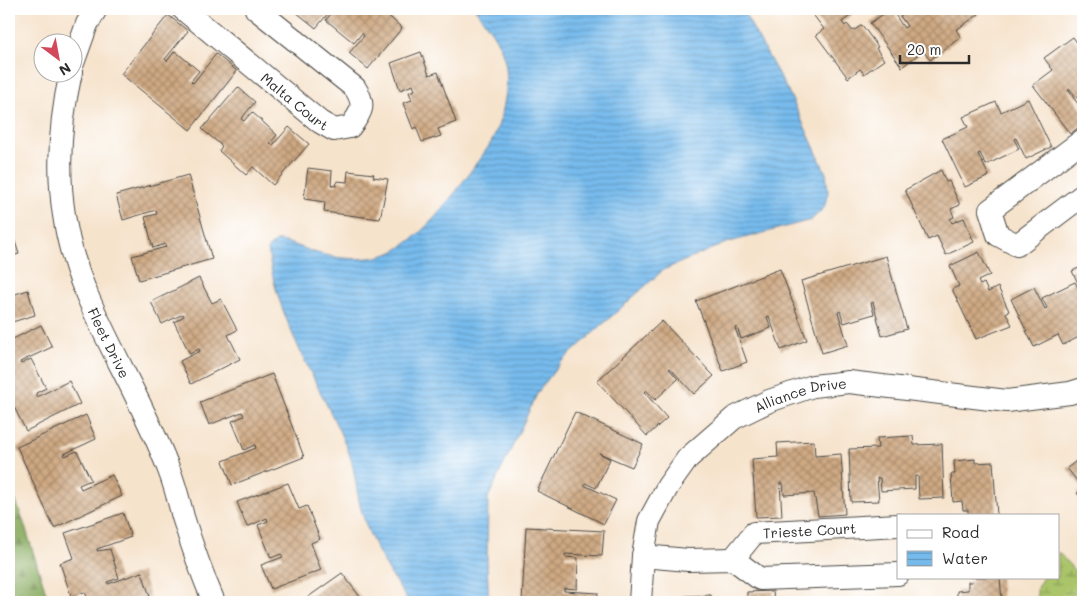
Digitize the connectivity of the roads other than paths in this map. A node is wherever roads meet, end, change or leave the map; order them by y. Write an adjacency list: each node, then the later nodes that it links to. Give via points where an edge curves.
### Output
1 (96, 9): 4 (street)
2 (183, 9): 3 (street, Malta Court, via 320,122 334,130 350,127 361,112 361,98 355,88)
3 (256, 9)
4 (82, 38)
5 (69, 82): 13 (street, Fleet Drive, via 60,131 61,189 68,241 86,295 170,471 199,567)
6 (1083, 140): 7 (street, via 990,210 998,235 1017,245)
7 (1083, 195)
8 (1083, 389): 10 (street, Alliance Drive, via 1007,401 849,382 813,386 768,401 734,418 688,458 649,521)
9 (897, 525): 11 (street, Trieste Court, via 754,533)
10 (643, 556): 11 (street); 14 (street, Alliance Drive)
11 (733, 559): 12 (street, via 760,579)
12 (897, 574)
13 (214, 602)
14 (640, 602)

